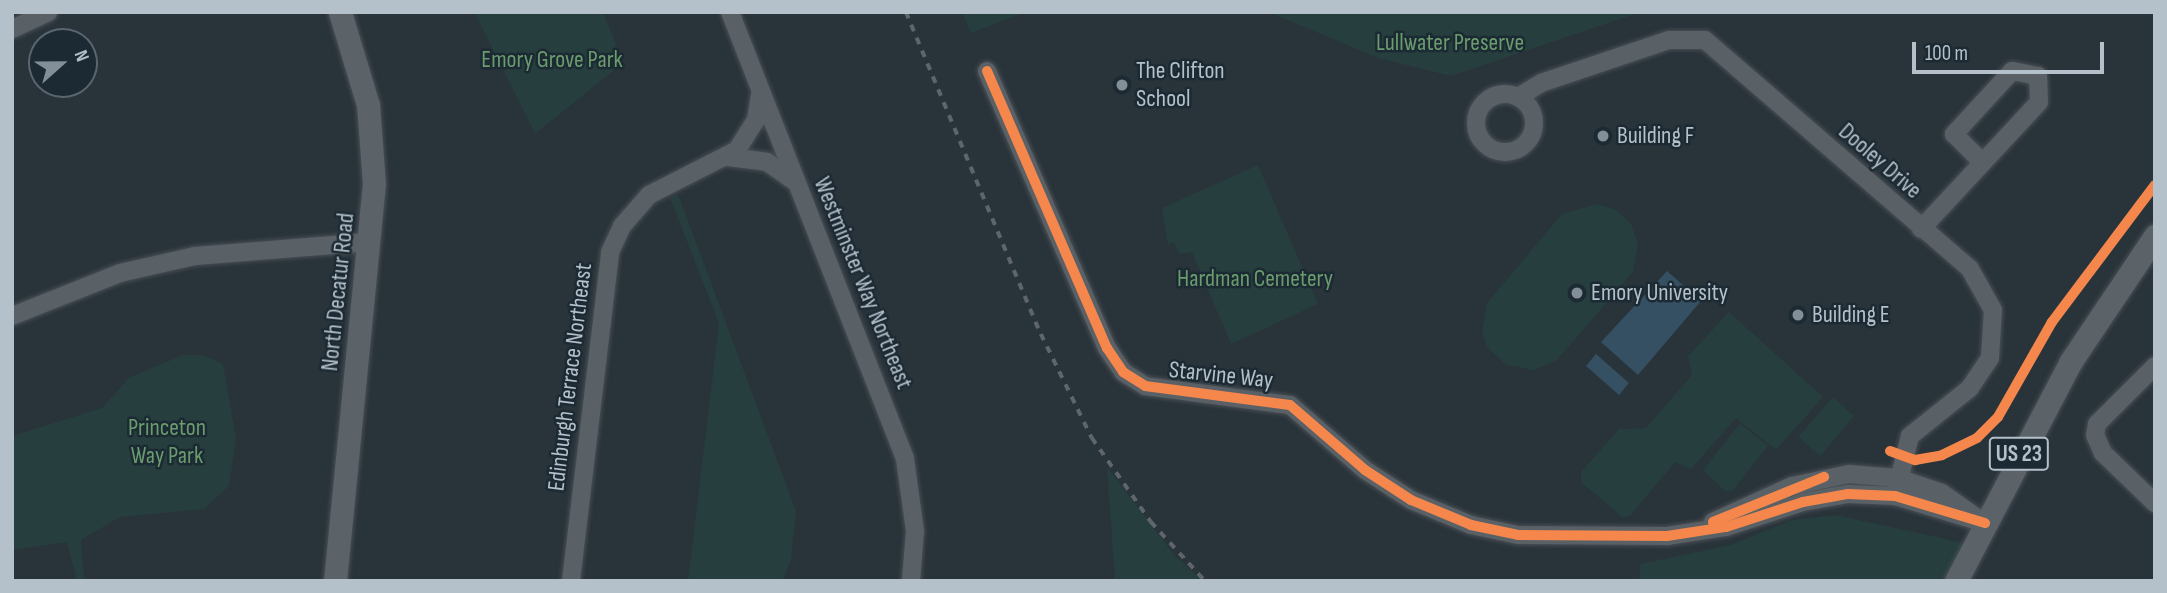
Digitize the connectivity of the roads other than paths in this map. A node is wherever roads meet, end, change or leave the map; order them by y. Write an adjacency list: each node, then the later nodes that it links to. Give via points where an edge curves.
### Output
1 (48, 12): 4 (street)
2 (340, 12): 13 (main road, North Decatur Road, via 368,105 374,184)
3 (730, 12): 6 (street, Westminster Way Northeast)
4 (12, 29)
5 (987, 71): 18 (street, Starvine Way, via 1107,348 1136,382 1171,393 1290,405 1395,491 1494,531 1591,539 1694,532 1756,500 1824,477)
6 (758, 83): 8 (street, Edinburgh Terrace Northeast, via 756,120); 10 (street, Westminster Way Northeast)
7 (1518, 97): 11 (street, Dooley Drive, via 1541,83 1669,40 1705,40)
8 (728, 157): 10 (street, via 767,162); 22 (street, Edinburgh Terrace Northeast, via 649,195 622,226 610,252)
9 (1982, 162): 9 (street, via 1954,134 2012,71 2038,76 2039,102); 11 (street)
10 (796, 183): 23 (street, Westminster Way Northeast, via 905,459 915,531)
11 (1921, 229): 18 (street, Dooley Drive, via 1980,282 1993,310 1994,339 1978,380 1910,436)
12 (2155, 236): 15 (main road, US 23)
13 (370, 242): 16 (street, via 195,256 120,273); 21 (main road, North Decatur Road)
14 (2155, 263): 15 (main road)
15 (2126, 277): 20 (main road, US 23, via 2071,361)
16 (12, 316)
17 (2155, 366): 19 (street, via 2097,424 2095,435 2103,453)
18 (1896, 487): 20 (street, Starvine Way, via 1957,499)
19 (2155, 503)
20 (1985, 523): 24 (main road, US 23)
21 (335, 581)
22 (571, 581)
23 (911, 581)
24 (1956, 581)

